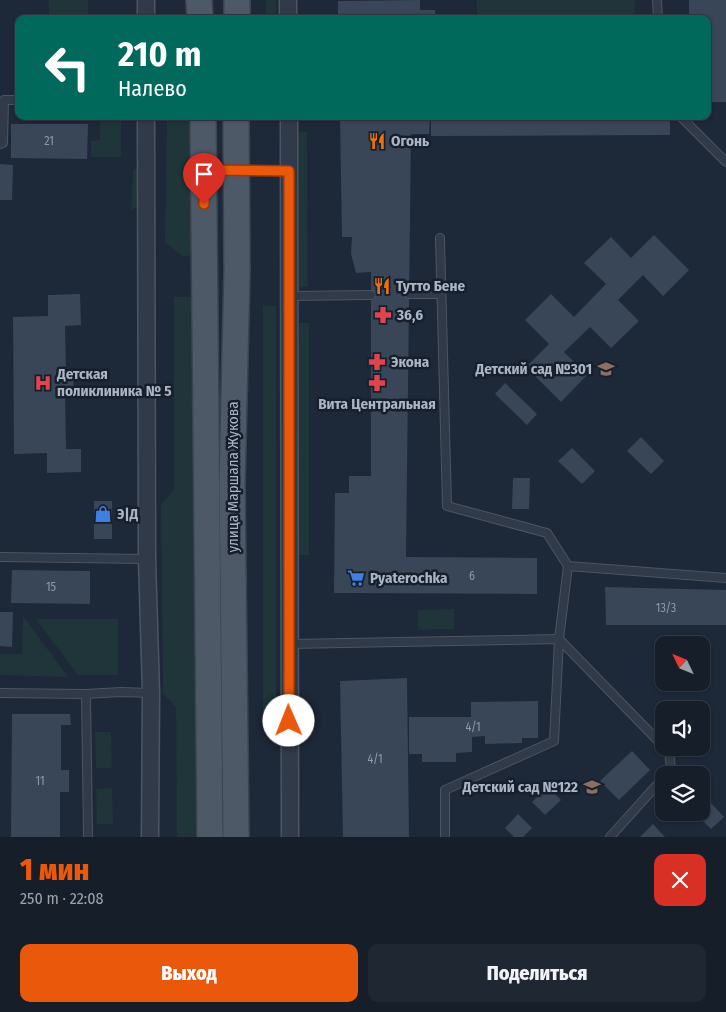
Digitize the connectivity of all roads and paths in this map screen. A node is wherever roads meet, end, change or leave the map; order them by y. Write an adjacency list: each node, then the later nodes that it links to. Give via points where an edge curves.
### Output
1 (146, 0): 6 (street)
2 (199, 0): 7 (main road)
3 (237, 0): 8 (main road)
4 (288, 0): 9 (street)
5 (658, 0): 10 (lane)
6 (146, 15)
7 (200, 15)
8 (237, 15)
9 (288, 15)
10 (658, 15)
11 (15, 100): 17 (lane, via 4,100 3,143)
12 (146, 120): 28 (street)
13 (203, 120): 19 (main road, улица Маршала Жукова)
14 (236, 120): 20 (main road, улица Маршала Жукова)
15 (289, 120): 21 (street)
16 (684, 120): 18 (lane)
17 (0, 144)
18 (726, 162)
19 (205, 170): 20 (lane); 40 (main road, улица Маршала Жукова)
20 (235, 171): 21 (lane); 41 (main road, улица Маршала Жукова, via 237,271 232,484)
21 (289, 171): 26 (street)
22 (440, 238): 24 (lane)
23 (409, 294): 24 (lane)
24 (441, 294): 29 (lane, via 447,506 547,533)
25 (371, 295): 26 (lane)
26 (289, 296): 32 (street)
27 (0, 557): 28 (lane)
28 (147, 559): 35 (street)
29 (568, 566): 30 (lane); 31 (lane)
30 (726, 578)
31 (559, 639): 32 (lane); 36 (lane); 43 (lane, via 554,741 445,790)
32 (289, 644): 42 (street)
33 (0, 693): 34 (lane)
34 (86, 694): 35 (lane); 38 (lane)
35 (151, 694): 39 (street)
36 (655, 738)
37 (655, 786): 44 (lane)
38 (88, 837)
39 (150, 837)
40 (210, 837)
41 (236, 837)
42 (290, 837)
43 (445, 837)
44 (610, 837)

